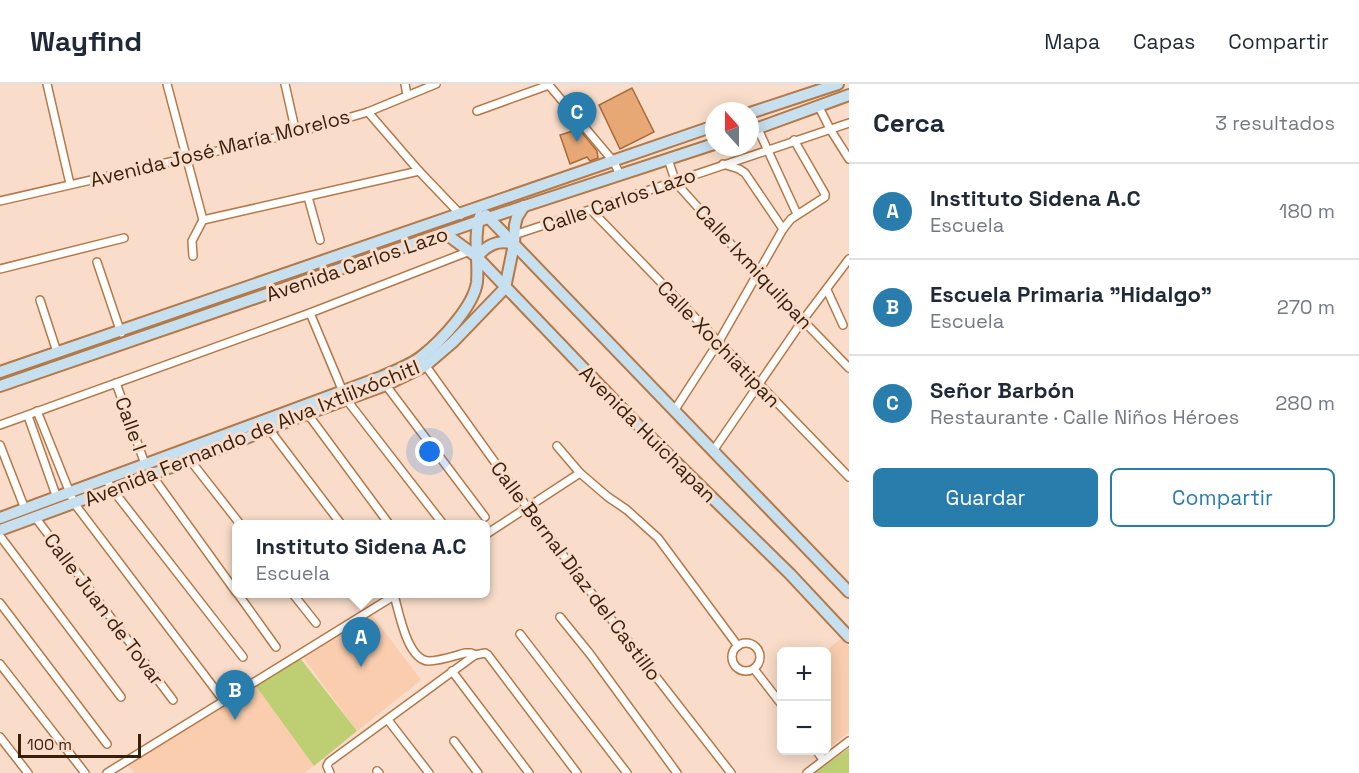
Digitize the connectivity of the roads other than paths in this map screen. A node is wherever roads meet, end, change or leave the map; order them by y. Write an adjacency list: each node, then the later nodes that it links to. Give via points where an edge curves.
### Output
1 (47, 84): 31 (street)
2 (167, 84): 24 (street)
3 (285, 84): 18 (street)
4 (405, 84): 8 (street)
5 (435, 84): 8 (street, Avenida José María Morelos)
6 (548, 84): 12 (street); 26 (street)
7 (838, 84): 11 (street)
8 (407, 95): 13 (street, Avenida José María Morelos)
9 (849, 95): 10 (street)
10 (819, 106): 15 (street); 17 (street)
11 (759, 110)
12 (477, 111)
13 (368, 112): 18 (street, Avenida José María Morelos); 28 (street)
14 (849, 123): 17 (street, Calle Carlos Lazo)
15 (759, 128)
16 (705, 129): 26 (street, Avenida Carlos Lazo)
17 (830, 129): 20 (street, Calle Carlos Lazo); 23 (street)
18 (296, 133): 24 (street, Avenida José María Morelos)
19 (759, 137): 22 (street)
20 (794, 140): 22 (street, Calle Carlos Lazo); 39 (street, via 825,197)
21 (705, 147): 25 (street, Avenida Carlos Lazo)
22 (767, 149): 27 (street, Calle Carlos Lazo); 39 (street)
23 (849, 159)
24 (186, 160): 31 (street, Avenida José María Morelos); 38 (street)
25 (669, 161): 29 (street, Avenida Carlos Lazo); 30 (street, Calle Ixmiquilpan)
26 (614, 162): 29 (street); 37 (street, Avenida Carlos Lazo, via 493,203)
27 (723, 164): 30 (street, Calle Carlos Lazo); 39 (street, via 745,173)
28 (419, 171): 32 (street); 36 (street)
29 (620, 175): 34 (street, Avenida Carlos Lazo)
30 (675, 181): 35 (street, Calle Carlos Lazo); 49 (street, Calle Ixmiquilpan)
31 (70, 184): 33 (street, Avenida José María Morelos)
32 (308, 197): 38 (street); 43 (street)
33 (0, 201)
34 (524, 206): 37 (street, Avenida Carlos Lazo); 42 (street)
35 (591, 210): 42 (street, Calle Carlos Lazo); 57 (street, Calle Xochiatipan)
36 (461, 215): 37 (street); 56 (street)
37 (485, 217): 40 (street, Avenida Carlos Lazo); 42 (street, Avenida Huichapan); 44 (street, Avenida Fernando de Alva Ixtlilxóchitl)
38 (203, 220): 45 (street, via 192,241)
39 (789, 222): 49 (street)
40 (449, 236): 44 (street, Avenida Huichapan); 58 (street, Avenida Carlos Lazo)
41 (124, 238): 48 (street)
42 (511, 238): 44 (street); 50 (street); 70 (street, Avenida Huichapan)
43 (320, 240)
44 (471, 252): 50 (street, Avenida Huichapan); 53 (street); 60 (street, Avenida Fernando de Alva Ixtlilxóchitl, via 477,280 471,299)
45 (194, 256)
46 (849, 259): 51 (street)
47 (97, 262): 56 (street)
48 (0, 268)
49 (757, 273): 54 (street, Calle Ixmiquilpan); 57 (street)
50 (505, 288): 60 (street, Avenida Fernando de Alva Ixtlilxóchitl, via 453,342); 107 (street, Avenida Huichapan)
51 (827, 290): 54 (street); 55 (street)
52 (39, 300): 59 (street)
53 (310, 314): 64 (street); 67 (street)
54 (803, 320): 61 (street, Calle Ixmiquilpan); 65 (street)
55 (843, 325)
56 (120, 331): 58 (street); 59 (street)
57 (718, 343): 65 (street, Calle Xochiatipan); 70 (street)
58 (123, 344): 66 (street, Avenida Carlos Lazo)
59 (57, 352): 62 (street)
60 (423, 362): 63 (street, Avenida Fernando de Alva Ixtlilxóchitl); 85 (street, Calle Bernal Díaz del Castillo)
61 (849, 368)
62 (0, 372)
63 (383, 381): 67 (street, Avenida Fernando de Alva Ixtlilxóchitl); 87 (street)
64 (117, 383): 69 (street); 78 (street, Calle I)
65 (759, 385): 76 (street); 81 (street, Calle Xochiatipan)
66 (0, 386)
67 (344, 395): 68 (street, Avenida Fernando de Alva Ixtlilxóchitl); 93 (street)
68 (304, 410): 73 (street, Avenida Fernando de Alva Ixtlilxóchitl); 78 (street, Avenida Fernando de Alva Ixtlilxóchitl); 92 (street)
69 (37, 411): 71 (street); 84 (street, Calle Juan de Tovar)
70 (674, 411): 76 (street, Avenida Huichapan)
71 (28, 416): 72 (street); 83 (street)
72 (0, 426)
73 (269, 429): 77 (street, Avenida Fernando de Alva Ixtlilxóchitl); 91 (street)
74 (0, 445): 86 (street)
75 (557, 446): 79 (street)
76 (713, 451): 98 (street, Avenida Huichapan)
77 (190, 460): 80 (street, Avenida Fernando de Alva Ixtlilxóchitl); 90 (street)
78 (145, 464): 82 (street, Avenida Fernando de Alva Ixtlilxóchitl)
79 (580, 472): 85 (street); 108 (street, via 658,538)
80 (152, 474): 82 (street, Avenida Fernando de Alva Ixtlilxóchitl); 97 (street)
81 (849, 477)
82 (109, 484): 84 (street, Avenida Fernando de Alva Ixtlilxóchitl); 111 (street)
83 (57, 498): 84 (street, Avenida Fernando de Alva Ixtlilxóchitl); 86 (street, Avenida Fernando de Alva Ixtlilxóchitl)
84 (72, 498): 89 (street, Avenida Fernando de Alva Ixtlilxóchitl); 117 (street, Calle Juan de Tovar)
85 (527, 507): 95 (street); 136 (street, Calle Bernal Díaz del Castillo)
86 (25, 509): 88 (street, Avenida Fernando de Alva Ixtlilxóchitl)
87 (485, 517)
88 (0, 518)
89 (35, 518): 94 (street, Avenida Fernando de Alva Ixtlilxóchitl); 116 (street, Calle Juan de Tovar)
90 (236, 520)
91 (337, 520)
92 (385, 520)
93 (439, 520)
94 (0, 530)
95 (490, 532)
96 (0, 536): 115 (street)
97 (232, 586)
98 (849, 592)
99 (241, 598): 109 (street)
100 (296, 598): 105 (street)
101 (389, 598): 117 (street)
102 (396, 598): 110 (street, via 416,656 426,661 471,652)
103 (0, 603): 123 (street)
104 (560, 617): 135 (street)
105 (316, 623)
106 (519, 634): 134 (street)
107 (849, 637)
108 (738, 646): 113 (street, via 732,655 735,665 744,671); 113 (street, via 748,644 758,649 760,660)
109 (276, 647)
110 (475, 655): 114 (street); 133 (street, via 488,655)
111 (243, 657)
112 (0, 664): 128 (street)
113 (754, 669): 118 (street)
114 (452, 671): 119 (street); 132 (street)
115 (121, 697)
116 (173, 700)
117 (224, 701): 129 (street)
118 (779, 701)
119 (388, 720): 126 (street, via 329,762); 130 (street)
120 (0, 737): 127 (street)
121 (454, 741): 131 (street)
122 (849, 741): 125 (street)
123 (107, 744)
124 (820, 755): 125 (street)
125 (823, 760): 137 (street)
126 (330, 772)
127 (27, 773)
128 (85, 773)
129 (106, 773)
130 (429, 773)
131 (478, 773)
132 (529, 773)
133 (577, 773)
134 (627, 773)
135 (677, 773)
136 (731, 773)
137 (807, 773)

